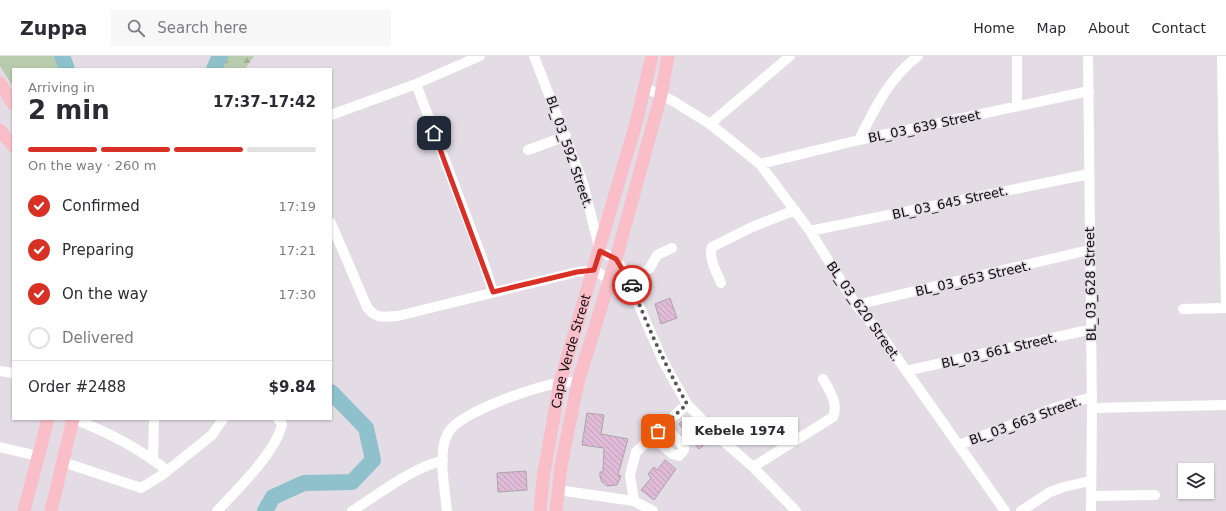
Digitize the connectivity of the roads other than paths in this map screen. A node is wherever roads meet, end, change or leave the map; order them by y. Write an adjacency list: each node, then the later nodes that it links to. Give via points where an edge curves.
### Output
1 (480, 56): 11 (street)
2 (534, 56): 20 (street, BL_03_592 Street.)
3 (652, 56): 12 (main road, Cape Verde Street)
4 (668, 56): 14 (main road, Cape Verde Street)
5 (790, 56): 18 (street)
6 (918, 56): 21 (street, via 904,67 881,96)
7 (1017, 56): 16 (street)
8 (1088, 56): 13 (street, BL_03_628 Street)
9 (1222, 56): 22 (street)
10 (0, 83): 15 (main road)
11 (416, 84): 17 (street); 38 (street)
12 (646, 88): 14 (street, BL_03_620 Street.); 32 (main road, Cape Verde Street)
13 (1088, 91): 16 (street, BL_03_639 Street); 26 (street, BL_03_628 Street)
14 (661, 95): 18 (street, BL_03_620 Street.); 33 (main road, Cape Verde Street)
15 (12, 102)
16 (1017, 106): 21 (street, BL_03_639 Street)
17 (332, 115)
18 (710, 124): 25 (street, BL_03_620 Street.)
19 (0, 130): 23 (main road)
20 (566, 136): 24 (street); 32 (street, BL_03_592 Street., via 583,183)
21 (859, 140): 25 (street, BL_03_639 Street)
22 (1224, 141): 41 (street)
23 (12, 145)
24 (528, 150)
25 (760, 164): 27 (street, BL_03_620 Street.)
26 (1089, 174): 29 (street, BL_03_645 Street.); 31 (street, BL_03_628 Street)
27 (795, 210): 29 (street, BL_03_620 Street.); 37 (street, via 712,247 710,251)
28 (332, 225): 38 (street, via 364,300 376,316 398,316)
29 (810, 231): 40 (street, BL_03_620 Street.)
30 (672, 248): 36 (street, via 657,255 650,268)
31 (1089, 250): 40 (street, BL_03_653 Street.); 43 (street, BL_03_628 Street)
32 (600, 251): 33 (street); 34 (main road, Cape Verde Street)
33 (616, 259): 35 (main road, Cape Verde Street); 36 (street)
34 (594, 270): 35 (street); 38 (street); 48 (main road, Cape Verde Street)
35 (610, 280): 39 (street); 49 (main road, Cape Verde Street)
36 (630, 280): 39 (street)
37 (721, 283)
38 (493, 292)
39 (636, 299): 51 (street, via 663,361)
40 (856, 305): 45 (street, BL_03_620 Street.)
41 (1226, 307): 42 (street)
42 (1183, 309)
43 (1092, 329): 45 (street, BL_03_661 Street.); 50 (street, BL_03_628 Street)
44 (0, 371): 46 (street)
45 (906, 371): 62 (street, BL_03_620 Street.)
46 (12, 373)
47 (822, 378): 68 (street, via 834,399 834,417)
48 (560, 382): 49 (street); 66 (street, via 484,407 462,419 448,433); 80 (main road, Cape Verde Street, via 543,478)
49 (578, 382): 71 (main road, Cape Verde Street)
50 (1092, 396): 53 (street, BL_03_628 Street); 62 (street, BL_03_663 Street.)
51 (687, 404): 60 (street); 68 (street)
52 (1226, 405): 53 (street)
53 (1092, 408): 70 (street, BL_03_628 Street)
54 (48, 420): 64 (main road)
55 (73, 420): 67 (main road)
56 (76, 420): 65 (street, via 95,427)
57 (154, 420): 65 (street)
58 (222, 420): 69 (street, via 212,435)
59 (279, 420): 77 (street, via 282,424 280,432 263,459)
60 (664, 425): 61 (street); 61 (street, via 684,448 679,456 672,454)
61 (652, 436): 74 (street, via 636,452 633,462 630,475)
62 (958, 445): 84 (street, BL_03_620 Street.)
63 (0, 447): 64 (street)
64 (38, 456): 75 (main road)
65 (152, 459): 69 (street)
66 (443, 461): 78 (street, via 412,474); 79 (street)
67 (63, 462): 69 (street, via 137,488 146,486); 76 (main road)
68 (753, 467): 83 (street)
69 (168, 470)
70 (1090, 481): 73 (street, BL_03_628 Street); 85 (street, via 1050,492)
71 (558, 490): 74 (street); 81 (main road, Cape Verde Street)
72 (1155, 495): 73 (street)
73 (1091, 496): 86 (street, BL_03_628 Street)
74 (634, 501): 82 (street)
75 (24, 511)
76 (50, 511)
77 (217, 511)
78 (352, 511)
79 (447, 511)
80 (540, 511)
81 (556, 511)
82 (652, 511)
83 (796, 511)
84 (1005, 511)
85 (1021, 511)
86 (1091, 511)

